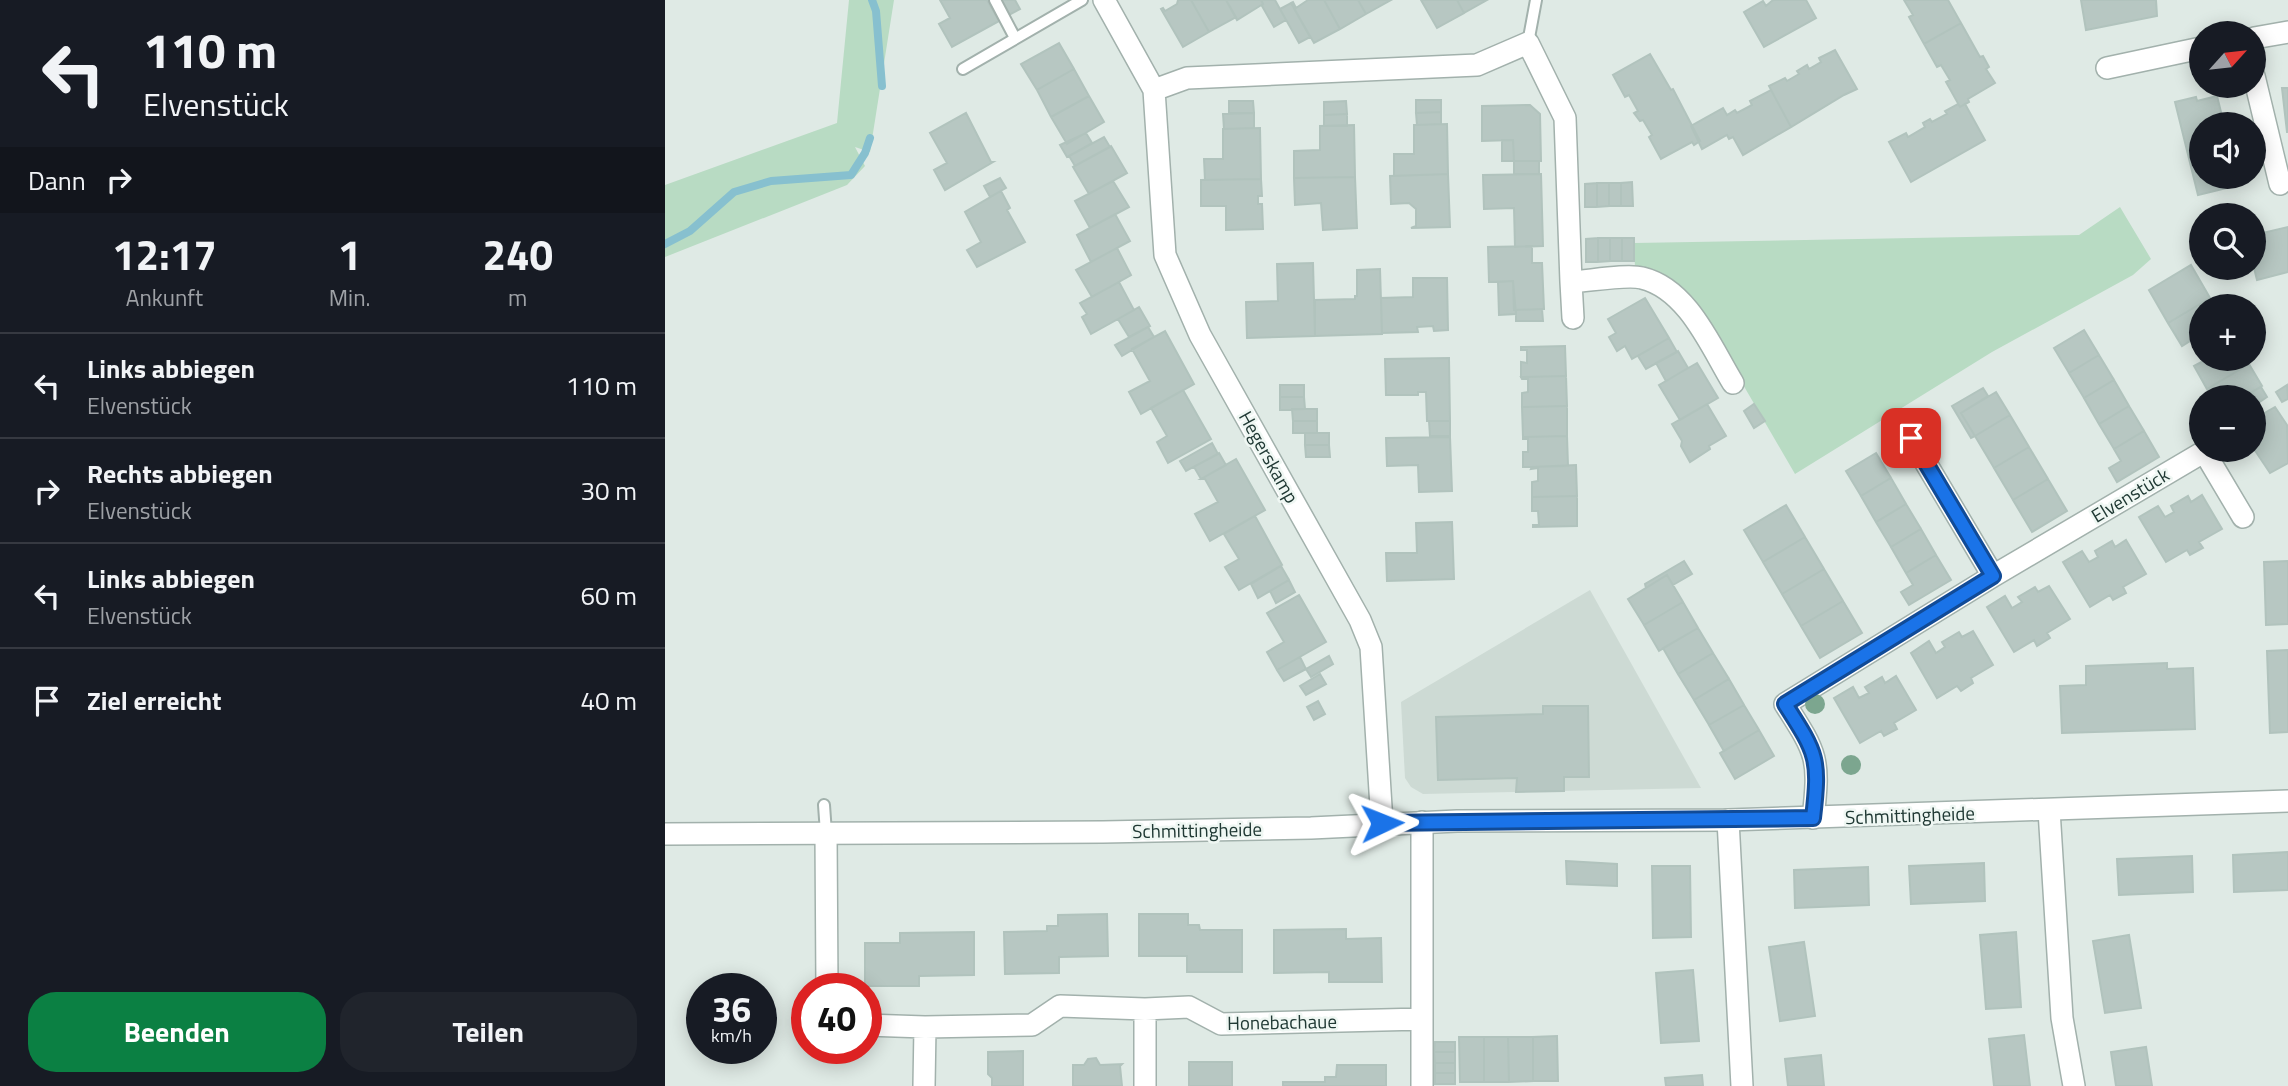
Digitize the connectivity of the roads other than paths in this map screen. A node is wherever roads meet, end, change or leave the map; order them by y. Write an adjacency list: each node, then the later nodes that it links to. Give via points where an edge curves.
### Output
1 (995, 0): 7 (lane)
2 (1082, 0): 7 (lane)
3 (1104, 0): 12 (street, Hegerskamp)
4 (1537, 0): 8 (lane)
5 (2288, 32): 6 (street)
6 (2266, 36)
7 (1015, 38): 11 (lane)
8 (1528, 43): 12 (street, via 1477,65 1187,78); 15 (street, via 1565,118)
9 (2189, 51): 10 (street)
10 (2107, 68)
11 (963, 69)
12 (1154, 90): 27 (street, Hegerskamp, via 1165,255 1200,335 1371,647)
13 (2259, 98): 14 (street)
14 (2280, 184)
15 (1571, 282): 16 (street); 17 (street, via 1640,277 1655,283 1692,314)
16 (1573, 318)
17 (1733, 383)
18 (1911, 438): 20 (street)
19 (2243, 517): 20 (street, Elvenstück, via 2206,453 2200,454)
20 (1993, 576): 24 (street, Elvenstück, via 1785,704 1814,754)
21 (2288, 802): 23 (street, Schmittingheide)
22 (824, 804): 28 (lane)
23 (2049, 810): 24 (street, Schmittingheide); 39 (street, via 2062,1018)
24 (1813, 818): 25 (street, Schmittingheide)
25 (1728, 820): 26 (street, Schmittingheide); 38 (street)
26 (1422, 822): 27 (street, Schmittingheide); 32 (street)
27 (1382, 823): 28 (street, Schmittingheide, via 1103,832)
28 (825, 833): 29 (street, Schmittingheide); 30 (street)
29 (665, 834)
30 (827, 973)
31 (1145, 1009): 32 (street, Honebachaue, via 1189,1007 1221,1024); 34 (street, Honebachaue, via 1060,1006 1031,1025); 36 (street)
32 (1422, 1019): 37 (street)
33 (882, 1026): 34 (street, Honebachaue)
34 (925, 1027): 35 (street)
35 (924, 1086)
36 (1145, 1086)
37 (1422, 1086)
38 (1742, 1086)
39 (2074, 1086)

